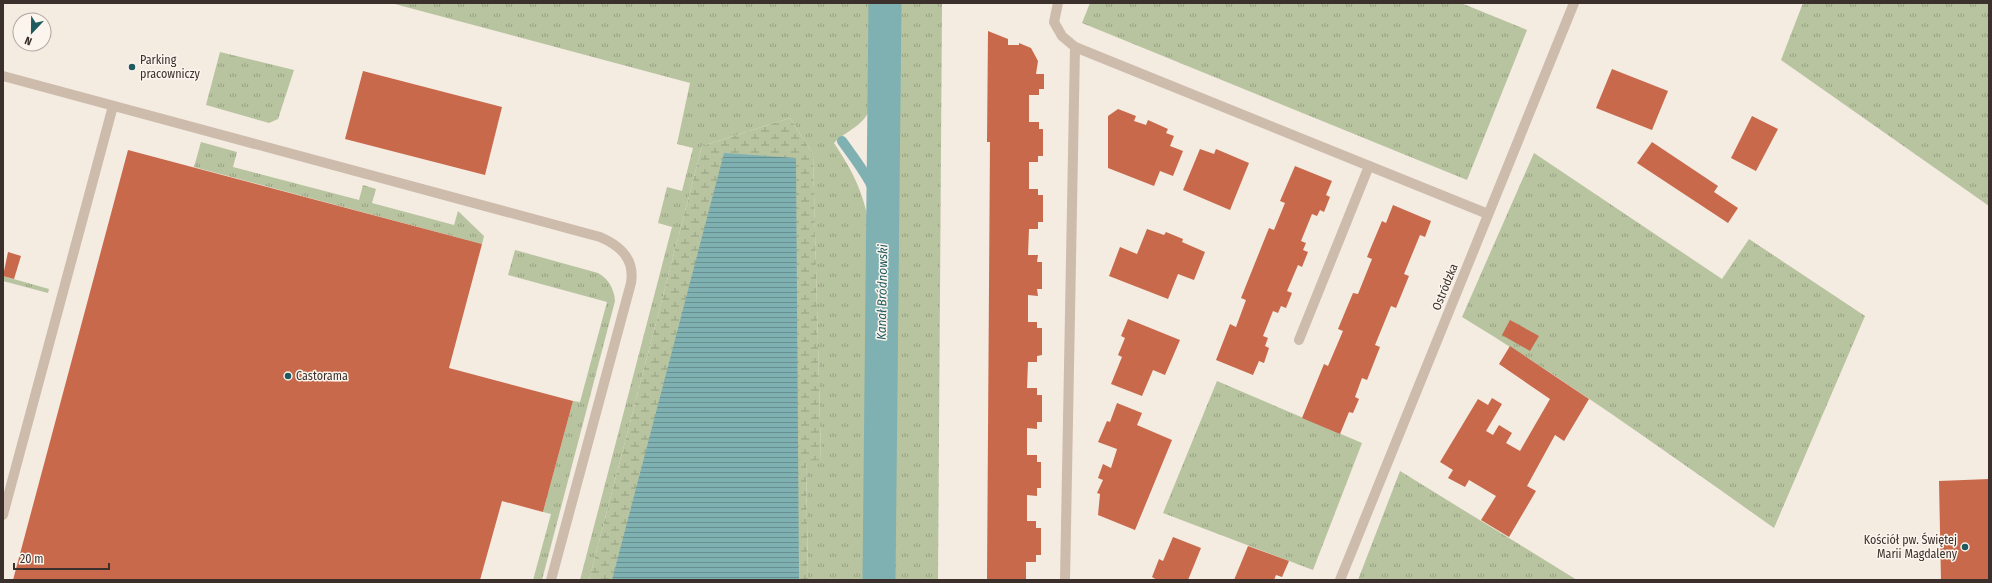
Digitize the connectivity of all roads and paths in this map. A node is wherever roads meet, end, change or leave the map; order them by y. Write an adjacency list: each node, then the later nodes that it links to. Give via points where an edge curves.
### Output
1 (1058, 3): 3 (street, via 1054,22 1062,36)
2 (1574, 3): 7 (street, Ostródzka)
3 (1075, 47): 6 (street); 11 (street)
4 (3, 76): 5 (street)
5 (113, 106): 9 (street); 10 (street, via 600,237 625,252 632,270 632,283)
6 (1369, 166): 7 (street); 8 (street)
7 (1488, 214): 12 (street, Ostródzka)
8 (1299, 340)
9 (3, 515)
10 (551, 580)
11 (1065, 580)
12 (1340, 580)

